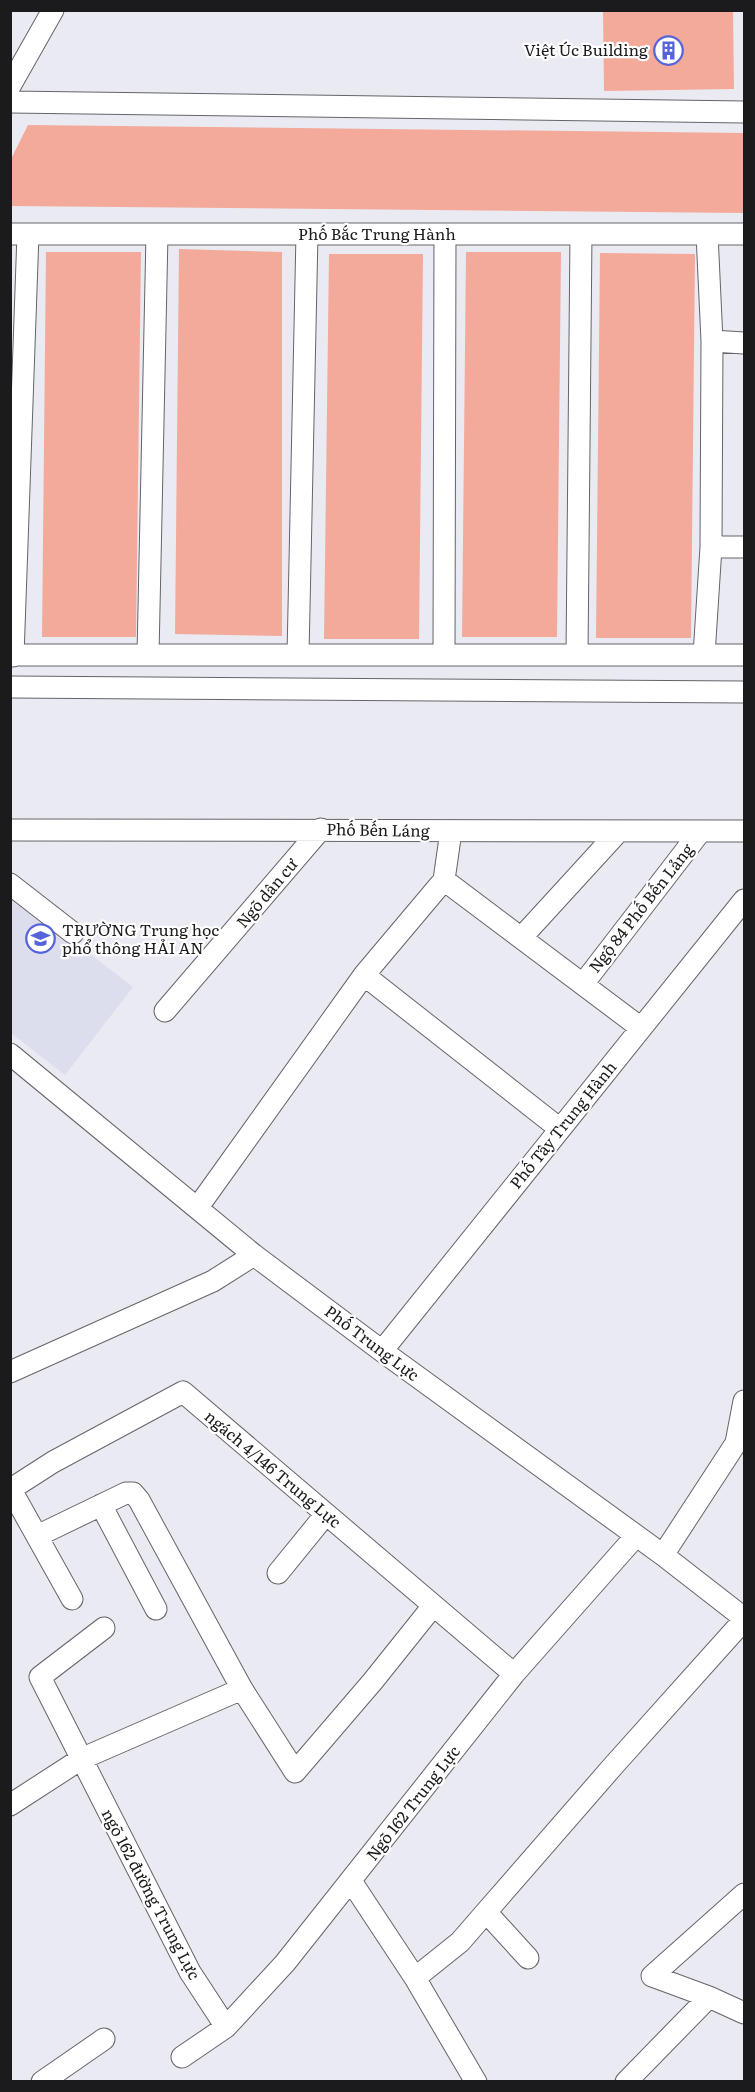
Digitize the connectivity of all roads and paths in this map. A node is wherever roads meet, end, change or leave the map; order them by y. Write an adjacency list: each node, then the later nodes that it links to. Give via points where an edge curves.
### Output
1 (53, 10): 2 (street)
2 (10, 86)
3 (10, 102): 4 (street)
4 (744, 112)
5 (19, 234): 6 (street, Phố Bắc Trung Hành); 22 (street)
6 (158, 234): 7 (street, Phố Bắc Trung Hành); 16 (street)
7 (307, 234): 8 (street, Phố Bắc Trung Hành); 17 (street)
8 (445, 234): 9 (street, Phố Bắc Trung Hành); 18 (street)
9 (581, 234): 10 (street, Phố Bắc Trung Hành); 19 (street)
10 (706, 234): 11 (street, Phố Bắc Trung Hành); 12 (street)
11 (744, 234)
12 (712, 341): 13 (street); 14 (street)
13 (744, 343)
14 (711, 547): 15 (street); 20 (street)
15 (744, 547)
16 (148, 655): 17 (street); 22 (street)
17 (298, 655): 18 (street)
18 (444, 655): 19 (street)
19 (577, 655): 20 (street)
20 (704, 655): 21 (street)
21 (744, 655)
22 (12, 656)
23 (10, 687): 24 (street)
24 (744, 692)
25 (321, 829): 26 (street, Phố Bến Láng); 27 (street, Phố Bến Láng); 38 (street, Ngõ dân cư)
26 (10, 830)
27 (451, 831): 29 (street, Phố Bến Láng); 31 (street)
28 (744, 831): 30 (street, Phố Bến Láng)
29 (618, 832): 30 (street, Phố Bến Láng); 35 (street)
30 (700, 832): 37 (street, Ngộ 84 Phố Bến Lảng)
31 (444, 880): 35 (street); 36 (street)
32 (10, 884): 34 (street)
33 (744, 900): 39 (street, Phố Tây Trung Hành)
34 (73, 933)
35 (521, 938): 37 (street)
36 (364, 975): 41 (street); 42 (street)
37 (582, 984): 39 (street)
38 (165, 1011)
39 (641, 1028): 41 (street, Phố Tây Trung Hành)
40 (10, 1054): 42 (street, Phố Trung Lực)
41 (560, 1129): 44 (street, Phố Tây Trung Hành)
42 (198, 1207): 43 (street, Phố Trung Lực)
43 (254, 1255): 44 (street, Phố Trung Lực); 45 (street, via 213,1281)
44 (381, 1351): 51 (street, Phố Trung Lực)
45 (10, 1372)
46 (744, 1401): 52 (street, via 736,1443)
47 (11, 1489): 49 (street, ngách 4/146 Trung Lực, via 183,1392); 50 (street)
48 (101, 1505): 50 (street); 56 (street); 60 (street, via 126,1493 133,1493 139,1500)
49 (326, 1514): 53 (street); 55 (street, ngách 4/146 Trung Lực)
50 (37, 1536): 54 (street)
51 (635, 1537): 52 (street, Phố Trung Lực); 59 (street, Ngõ 162 Trung Lực)
52 (663, 1556): 57 (street, Phố Trung Lực)
53 (278, 1573)
54 (72, 1599)
55 (433, 1605): 59 (street, ngách 4/146 Trung Lực); 60 (street, via 296,1772)
56 (156, 1609)
57 (744, 1619): 65 (street)
58 (104, 1628): 61 (street, ngõ 162 đường Trung Lực, via 40,1677)
59 (514, 1674): 63 (street, Ngõ 162 Trung Lực)
60 (242, 1689): 61 (street)
61 (81, 1759): 62 (street); 70 (street, ngõ 162 đường Trung Lực, via 190,1972)
62 (10, 1805)
63 (351, 1881): 67 (street); 70 (street, Ngõ 162 Trung Lực, via 285,1963)
64 (744, 1894): 68 (street, via 652,1976)
65 (486, 1912): 66 (street); 67 (street, via 460,1942)
66 (528, 1959)
67 (415, 1978): 74 (street)
68 (709, 1997): 69 (street); 75 (street)
69 (744, 2013)
70 (226, 2027): 72 (street, Ngõ 162 Trung Lực)
71 (104, 2039): 73 (street)
72 (182, 2058)
73 (42, 2082)
74 (476, 2082)
75 (626, 2082)

